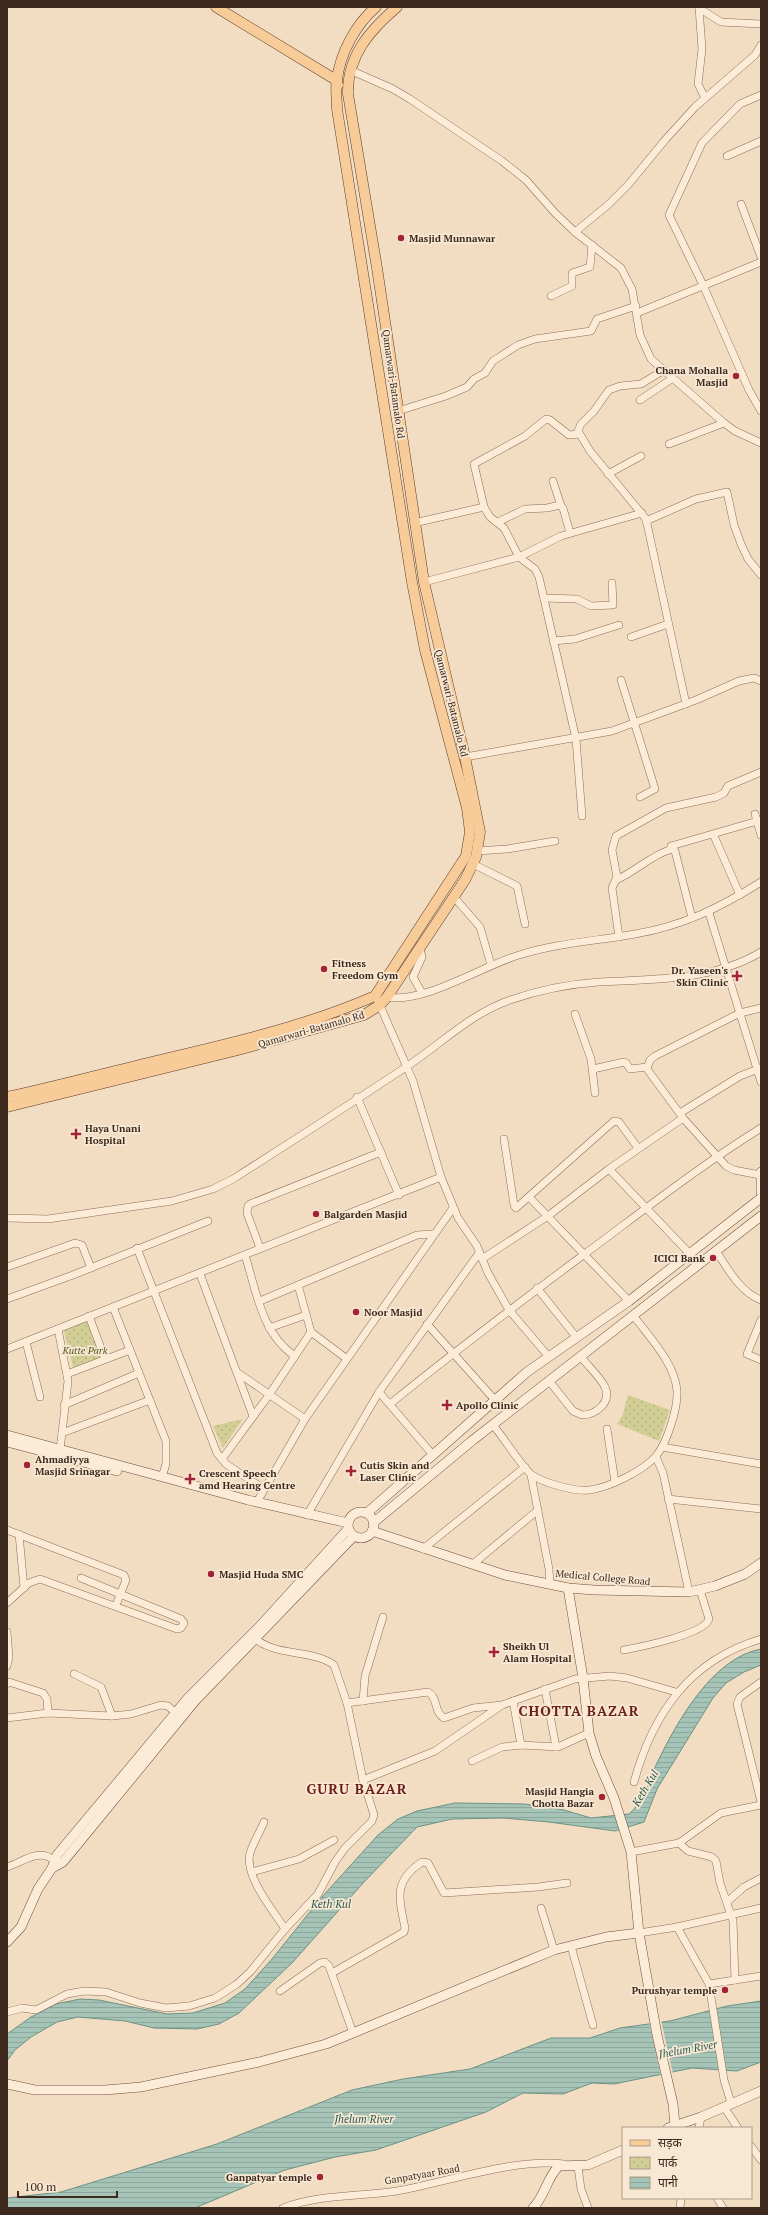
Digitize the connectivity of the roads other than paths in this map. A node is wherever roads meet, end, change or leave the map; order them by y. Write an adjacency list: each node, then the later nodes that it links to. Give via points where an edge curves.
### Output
1 (216, 7): 8 (main road)
2 (376, 7): 8 (main road, Qamarwari-Batamalo Rd, via 364,17 351,39)
3 (397, 7): 7 (main road, Qamarwari-Batamalo Rd, via 375,26 356,55)
4 (701, 8): 5 (street, via 721,22); 10 (street, via 702,49 698,84)
5 (761, 24)
6 (761, 45): 10 (street, via 755,55)
7 (350, 70): 11 (main road, Qamarwari-Batamalo Rd, via 348,81); 15 (street, via 393,89 470,138 526,180)
8 (336, 80): 11 (main road); 17 (main road, Qamarwari-Batamalo Rd, via 337,108)
9 (761, 95): 21 (street, via 740,104 702,143 670,210 670,219)
10 (705, 98): 15 (street, via 665,140 628,185)
11 (351, 116): 16 (main road, Qamarwari-Batamalo Rd)
12 (761, 141): 13 (street)
13 (727, 156)
14 (740, 204): 19 (street)
15 (575, 232): 18 (street)
16 (372, 237): 17 (main road); 28 (main road, Qamarwari-Batamalo Rd)
17 (358, 240): 82 (main road, Qamarwari-Batamalo Rd, via 412,582 426,650 467,808 470,832 466,856)
18 (592, 244): 22 (street, via 590,267 572,273 572,286); 23 (street, via 621,268 632,289)
19 (761, 257)
20 (761, 262): 21 (street)
21 (703, 285): 23 (street); 27 (street, via 749,390)
22 (551, 296)
23 (636, 310): 24 (street, via 645,348); 28 (street, via 597,319 592,331 518,345 493,361 485,372 467,387)
24 (664, 370): 25 (street); 30 (street, via 640,384 610,390 581,424)
25 (673, 378): 26 (street); 29 (street)
26 (640, 400)
27 (761, 410)
28 (398, 411): 41 (main road, Qamarwari-Batamalo Rd)
29 (724, 423): 31 (street); 32 (street)
30 (579, 434): 34 (street); 37 (street, via 569,434 546,419 525,436 474,464)
31 (761, 443)
32 (669, 444)
33 (641, 456): 34 (street)
34 (608, 474): 38 (street)
35 (554, 481): 36 (street)
36 (562, 506): 40 (street, via 525,509); 42 (street)
37 (484, 507): 40 (street, via 490,517); 41 (street)
38 (642, 513): 39 (street); 42 (street)
39 (646, 521): 44 (street, via 696,499 726,492 741,544 748,559); 48 (street)
40 (498, 522): 43 (street, via 504,528)
41 (414, 523): 45 (main road, Qamarwari-Batamalo Rd)
42 (570, 533): 43 (street)
43 (519, 557): 45 (street); 47 (street, via 535,570)
44 (761, 576)
45 (424, 582): 57 (main road, Qamarwari-Batamalo Rd)
46 (612, 583): 47 (street, via 613,606 591,606 577,599)
47 (544, 598): 51 (street)
48 (668, 624): 50 (street); 54 (street)
49 (619, 625): 51 (street, via 575,639)
50 (631, 637)
51 (553, 641): 56 (street)
52 (621, 680): 55 (street)
53 (761, 681): 54 (street, via 754,678 739,681)
54 (686, 704): 55 (street)
55 (635, 723): 56 (street); 59 (street, via 655,789)
56 (576, 739): 57 (street); 61 (street)
57 (466, 757): 67 (main road, Qamarwari-Batamalo Rd, via 480,832)
58 (761, 772): 69 (street, via 728,786 724,793 716,797 666,808 619,833 613,842 612,850 617,872)
59 (640, 797)
60 (755, 814): 62 (street)
61 (582, 816)
62 (759, 821): 63 (street); 66 (street)
63 (761, 835)
64 (714, 836): 71 (street)
65 (554, 841): 67 (street)
66 (671, 846)
67 (477, 851): 68 (main road, Qamarwari-Batamalo Rd)
68 (473, 864): 72 (main road, Qamarwari-Batamalo Rd); 75 (street, via 517,886)
69 (616, 880): 74 (street, via 672,849 675,851); 76 (street, via 612,892)
70 (761, 882): 71 (street)
71 (740, 895): 73 (street)
72 (454, 897): 77 (main road, Qamarwari-Batamalo Rd); 79 (street, via 480,927)
73 (709, 912): 74 (street); 80 (street)
74 (692, 918): 76 (street, via 652,930)
75 (525, 924)
76 (619, 936): 79 (street, via 545,948)
77 (420, 949): 81 (street, via 422,957 413,977); 82 (main road, Qamarwari-Batamalo Rd)
78 (761, 952): 80 (street)
79 (491, 965): 81 (street, via 469,977)
80 (726, 968): 84 (street); 86 (street, via 651,981 573,985 510,1000 482,1012)
81 (422, 993): 82 (street, via 402,999)
82 (381, 999): 86 (street); 92 (main road, Qamarwari-Batamalo Rd, via 236,1042); 94 (main road, Qamarwari-Batamalo Rd, via 364,1015 245,1048)
83 (761, 1008): 84 (street)
84 (740, 1013): 87 (street, via 655,1056); 89 (street)
85 (575, 1014): 88 (street)
86 (407, 1067): 93 (street); 103 (street)
87 (647, 1067): 88 (street, via 630,1069 624,1062); 95 (street, via 650,1076)
88 (593, 1069): 91 (street)
89 (759, 1069): 90 (street); 95 (street, via 740,1076)
90 (761, 1082)
91 (595, 1094)
92 (7, 1096)
93 (358, 1097): 99 (street); 112 (street, via 233,1179 213,1189 172,1201 48,1219)
94 (7, 1107)
95 (681, 1115): 98 (street); 100 (street)
96 (761, 1128): 100 (street)
97 (504, 1139): 106 (street, via 514,1207 518,1208)
98 (638, 1148): 101 (street); 106 (street, via 619,1122 614,1121)
99 (381, 1152): 105 (street); 116 (street, via 250,1204 247,1213)
100 (716, 1156): 102 (street, via 730,1168); 108 (street)
101 (609, 1168): 108 (street); 110 (street)
102 (760, 1173): 104 (main road)
103 (441, 1177): 105 (street); 109 (street)
104 (761, 1192)
105 (399, 1195): 116 (street)
106 (529, 1197): 110 (street)
107 (761, 1198): 119 (main road)
108 (647, 1207): 118 (street); 119 (street)
109 (453, 1208): 114 (street); 121 (street)
110 (548, 1216): 118 (street); 121 (street)
111 (761, 1216): 117 (main road)
112 (7, 1218)
113 (208, 1221): 115 (street)
114 (433, 1234): 127 (street, via 417,1235); 152 (street)
115 (137, 1248): 123 (street); 129 (street)
116 (260, 1248): 120 (street)
117 (716, 1251): 126 (main road); 131 (street, via 744,1288)
118 (585, 1253): 128 (street); 133 (street)
119 (689, 1253): 124 (main road)
120 (245, 1255): 125 (street); 132 (street)
121 (481, 1256): 135 (street); 140 (street)
122 (7, 1267): 123 (street, via 75,1243 82,1245)
123 (91, 1268): 130 (street)
124 (668, 1270): 126 (main road); 133 (main road)
125 (200, 1274): 129 (street); 156 (street)
126 (677, 1282): 138 (main road)
127 (298, 1285): 132 (street); 136 (street)
128 (537, 1288): 135 (street); 144 (street)
129 (154, 1291): 134 (street); 177 (street, via 215,1448)
130 (7, 1299)
131 (761, 1300)
132 (260, 1301): 141 (street)
133 (629, 1301): 144 (main road)
134 (112, 1307): 137 (street); 147 (street)
135 (509, 1310): 148 (street); 150 (street)
136 (306, 1315): 141 (street); 143 (street)
137 (89, 1316): 142 (street); 153 (street)
138 (633, 1316): 151 (main road); 173 (street, via 671,1369 677,1390 676,1408)
139 (761, 1320): 154 (street, via 747,1354)
140 (427, 1324): 148 (street); 159 (street)
141 (269, 1328): 149 (street, via 280,1345)
142 (58, 1329): 145 (street); 157 (street)
143 (311, 1332): 149 (street); 152 (street)
144 (577, 1338): 150 (main road)
145 (26, 1342): 146 (street); 161 (street)
146 (7, 1349)
147 (130, 1350): 153 (street); 155 (street)
148 (453, 1353): 162 (street); 164 (street)
149 (294, 1356): 160 (street)
150 (549, 1357): 162 (main road, via 526,1372)
151 (582, 1358): 158 (main road); 158 (street, via 605,1387 603,1405 596,1412 582,1416 574,1411)
152 (346, 1359): 167 (street)
153 (105, 1360): 157 (street)
154 (761, 1360)
155 (139, 1373): 163 (street); 165 (street)
156 (238, 1373): 160 (street); 166 (street)
157 (67, 1374): 165 (street)
158 (550, 1382): 168 (main road)
159 (379, 1392): 164 (street); 189 (street)
160 (269, 1395): 166 (street); 167 (street)
161 (40, 1396)
162 (494, 1399): 175 (main road)
163 (150, 1400): 170 (street); 181 (street, via 166,1441 166,1464)
164 (390, 1404): 175 (street)
165 (64, 1405): 170 (street)
166 (253, 1416): 177 (street)
167 (305, 1420): 183 (street)
168 (493, 1425): 179 (street); 190 (main road)
169 (607, 1429): 182 (street)
170 (62, 1433): 174 (street)
171 (7, 1435): 174 (main road)
172 (7, 1442): 191 (main road, via 274,1513)
173 (662, 1447): 176 (street); 178 (street)
174 (60, 1450): 181 (main road)
175 (433, 1455): 188 (main road)
176 (656, 1457): 182 (street); 184 (street, via 661,1464)
177 (222, 1459): 183 (street, via 232,1469)
178 (761, 1464)
179 (525, 1467): 180 (street); 194 (street)
180 (531, 1474): 182 (street, via 558,1486 589,1490); 187 (street)
181 (162, 1477): 185 (main road)
182 (615, 1482)
183 (264, 1489): 185 (street)
184 (668, 1499): 186 (street); 202 (street)
185 (256, 1502): 189 (main road)
186 (761, 1509)
187 (538, 1510): 196 (street); 198 (street)
188 (367, 1513): 190 (main road); 191 (main road, via 354,1514)
189 (307, 1515): 191 (main road)
190 (373, 1527): 191 (main road, via 362,1538); 194 (main road, Medical College Road)
191 (350, 1529): 208 (main road)
192 (7, 1530): 193 (street)
193 (19, 1534): 199 (street); 203 (street, via 124,1575 126,1580)
194 (423, 1549): 196 (main road, Medical College Road)
195 (761, 1563): 201 (main road, Medical College Road, via 745,1574)
196 (473, 1564): 198 (main road, Medical College Road, via 506,1575)
197 (81, 1578): 203 (street)
198 (550, 1584): 200 (main road, Medical College Road)
199 (24, 1588): 204 (street); 205 (street, via 37,1579 45,1580)
200 (568, 1588): 202 (main road, Medical College Road); 213 (main road)
201 (700, 1590): 202 (main road, Medical College Road); 210 (street, via 709,1619 706,1624 674,1638)
202 (689, 1592)
203 (121, 1594): 205 (street); 205 (street, via 181,1619 184,1623 177,1629)
204 (7, 1603)
205 (116, 1605)
206 (383, 1617): 218 (street, via 365,1676)
207 (7, 1632): 211 (street)
208 (253, 1637): 220 (street, via 278,1650 328,1660 337,1670); 223 (main road, via 195,1701)
209 (761, 1639): 217 (street, via 741,1645 720,1656)
210 (624, 1650)
211 (7, 1666)
212 (74, 1674): 224 (street, via 101,1687)
213 (583, 1678): 216 (street); 217 (street, via 627,1678); 226 (main road)
214 (8, 1680): 222 (street, via 43,1693 47,1699)
215 (761, 1682): 232 (street, via 738,1700)
216 (545, 1689): 219 (street); 228 (street)
217 (676, 1692): 231 (street, via 652,1733 641,1757)
218 (363, 1701): 220 (street); 221 (street, via 428,1692 444,1718 473,1708)
219 (513, 1701): 221 (street); 227 (street)
220 (347, 1703): 230 (street)
221 (502, 1705): 230 (street, via 435,1751)
222 (48, 1713): 224 (street); 225 (street)
223 (178, 1715): 224 (street, via 168,1706 161,1705); 237 (main road, via 63,1862)
224 (112, 1716)
225 (7, 1718)
226 (589, 1733): 228 (street); 236 (main road)
227 (521, 1745): 228 (street); 229 (street, via 497,1749)
228 (556, 1747)
229 (472, 1761)
230 (363, 1780): 247 (street, via 374,1819 345,1848 318,1894)
231 (634, 1782)
232 (761, 1803): 235 (street, via 721,1813)
233 (264, 1822): 239 (street, via 250,1853)
234 (334, 1840): 239 (street, via 299,1859)
235 (679, 1843): 236 (street); 242 (street, via 692,1853 714,1859)
236 (630, 1847): 248 (main road)
237 (53, 1864): 238 (street, via 48,1855 39,1854); 249 (main road, via 22,1927)
238 (7, 1867)
239 (252, 1872): 247 (street, via 259,1890)
240 (761, 1878): 242 (street, via 744,1887)
241 (567, 1883): 252 (street, via 538,1888 444,1893 428,1863 422,1862 405,1876 400,1888 404,1932)
242 (728, 1901): 245 (street)
243 (541, 1908): 251 (street)
244 (761, 1908): 245 (street)
245 (731, 1913): 246 (street); 254 (street)
246 (677, 1927): 248 (street); 255 (street)
247 (284, 1929): 257 (street, via 250,1972 237,1984 202,2003 166,2008 93,1990 67,1994 36,2010 22,2008)
248 (639, 1933): 250 (main road, via 606,1936); 264 (main road, via 673,2104)
249 (7, 1942)
250 (571, 1946): 251 (main road); 258 (street)
251 (554, 1950): 259 (main road)
252 (332, 1973): 256 (street, via 328,1964 320,1963); 259 (street)
253 (761, 1976): 254 (street)
254 (735, 1980): 255 (street)
255 (709, 1984): 262 (street)
256 (280, 1991)
257 (7, 2012)
258 (593, 2025)
259 (353, 2033): 260 (main road, via 326,2044 259,2062 141,2087 35,2090)
260 (7, 2084)
261 (761, 2091): 262 (main road)
262 (728, 2105): 263 (main road); 266 (street)
263 (701, 2117): 264 (main road); 265 (street)
264 (672, 2126)
265 (699, 2127)
266 (738, 2127)
267 (752, 2147): 269 (street)
268 (622, 2150): 271 (main road, via 598,2162)
269 (761, 2160)
270 (565, 2164): 271 (main road); 273 (street, Ganpatyaar Road, via 533,2163 395,2191 318,2198); 274 (main road, via 554,2170 547,2187)
271 (578, 2167): 275 (street, via 581,2190)
272 (718, 2199): 276 (street)
273 (283, 2208)
274 (533, 2208)
275 (588, 2208)
276 (723, 2208)

